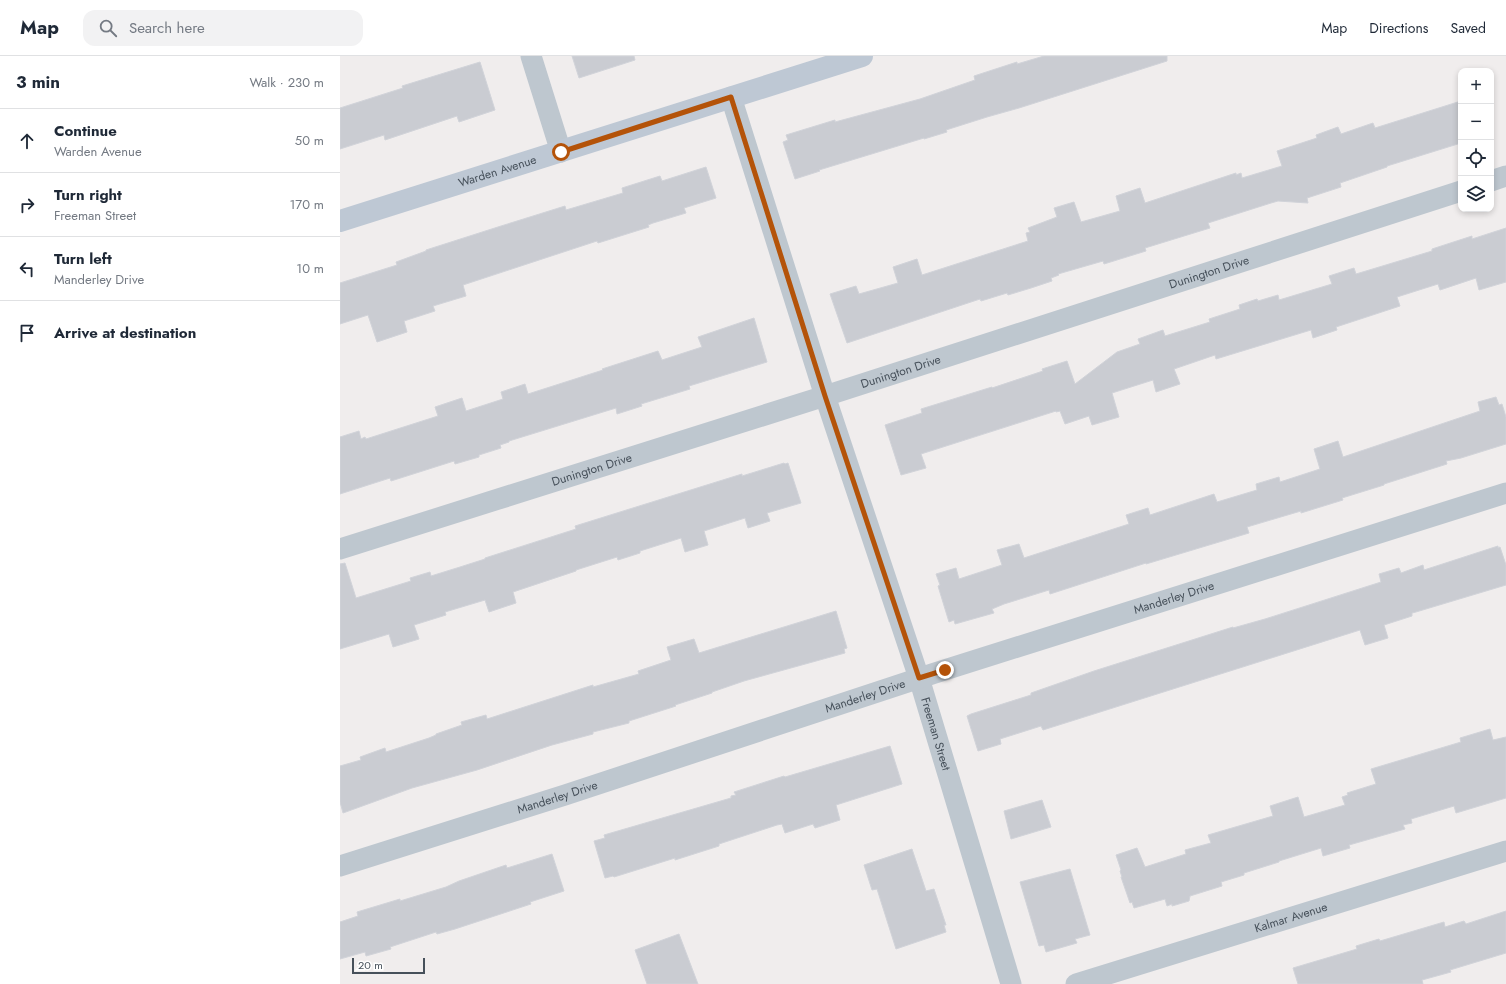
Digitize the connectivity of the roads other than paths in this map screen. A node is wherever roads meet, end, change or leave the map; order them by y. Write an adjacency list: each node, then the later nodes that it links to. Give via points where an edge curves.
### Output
1 (531, 56): 4 (street)
2 (848, 58): 3 (main road, Warden Avenue)
3 (731, 97): 4 (main road, Warden Avenue); 9 (street, Freeman Street)
4 (561, 152): 8 (main road, Warden Avenue)
5 (1506, 176): 6 (street)
6 (1494, 180)
7 (1458, 192): 9 (street, Dunington Drive)
8 (340, 221)
9 (825, 396): 11 (street, Dunington Drive); 12 (street, Freeman Street)
10 (1506, 493): 12 (street, Manderley Drive)
11 (340, 549)
12 (919, 678): 14 (street, Manderley Drive); 15 (street, Freeman Street)
13 (1506, 851): 16 (street, Kalmar Avenue)
14 (340, 866)
15 (1010, 984)
16 (1076, 984)

